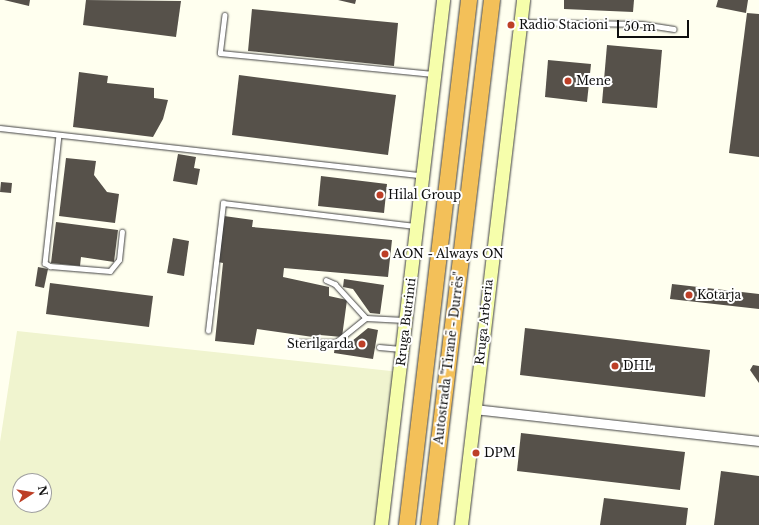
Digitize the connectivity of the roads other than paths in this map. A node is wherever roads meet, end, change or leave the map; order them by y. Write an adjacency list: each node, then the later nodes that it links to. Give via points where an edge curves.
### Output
1 (443, 0): 8 (main road, Rruga Butrinti, via 437,16)
2 (469, 0): 24 (highway, Autostrada "Tiranë - Durrës")
3 (492, 0): 25 (highway, Autostrada "Tiranë - Durrës")
4 (523, 0): 6 (main road, Rruga Arberia)
5 (225, 15): 8 (lane, via 220,53)
6 (519, 22): 7 (lane, via 642,24); 21 (main road, Rruga Arberia)
7 (674, 29)
8 (435, 75): 11 (main road, Rruga Butrinti)
9 (0, 128): 10 (lane)
10 (59, 134): 11 (lane); 13 (lane, via 45,263 50,266 110,271 119,260)
11 (423, 176): 12 (main road, Rruga Butrinti)
12 (417, 226): 16 (main road, Rruga Butrinti); 17 (lane, via 223,203)
13 (122, 232)
14 (326, 280): 15 (lane, via 335,284)
15 (366, 318): 16 (lane); 18 (lane, via 336,342)
16 (406, 320): 20 (main road, Rruga Butrinti)
17 (208, 332)
18 (295, 342)
19 (379, 347): 20 (lane)
20 (402, 349): 23 (main road, Rruga Butrinti)
21 (474, 409): 22 (street); 26 (main road, Rruga Arberia)
22 (759, 441)
23 (381, 525)
24 (407, 525)
25 (429, 525)
26 (461, 525)

